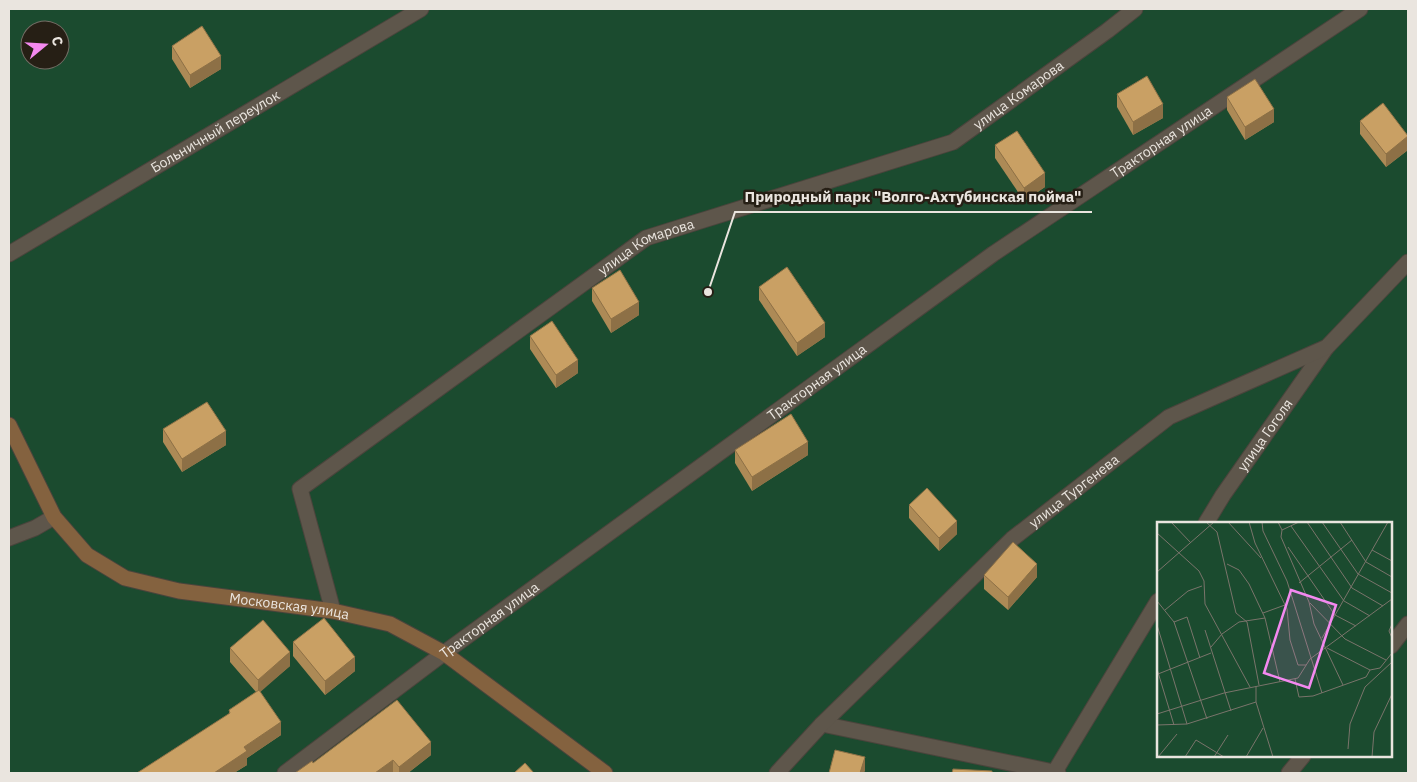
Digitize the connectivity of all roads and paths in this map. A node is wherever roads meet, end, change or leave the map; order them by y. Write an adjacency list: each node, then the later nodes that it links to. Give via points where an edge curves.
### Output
1 (420, 9): 4 (street, Больничный переулок)
2 (1136, 9): 12 (street, улица Комарова, via 953,142 646,238 300,489)
3 (1360, 9): 15 (street, Тракторная улица, via 992,254)
4 (9, 254)
5 (1408, 262): 6 (street, улица Тургенева)
6 (1327, 347): 9 (street, улица Гоголя); 16 (street, улица Тургенева, via 1169,417 1012,538)
7 (9, 425): 8 (street, Московская улица)
8 (54, 517): 10 (street); 12 (street, Московская улица, via 86,555 125,578 178,591)
9 (1207, 522)
10 (9, 538)
11 (1157, 604): 21 (street)
12 (333, 611): 15 (street, Московская улица, via 390,624)
13 (1408, 624): 14 (street)
14 (1392, 645)
15 (444, 653): 18 (street, Тракторная улица); 19 (street, Московская улица)
16 (822, 724): 20 (street, улица Тургенева); 21 (street)
17 (1302, 757): 22 (street)
18 (285, 773)
19 (605, 773)
20 (777, 773)
21 (1056, 773)
22 (1289, 773)

